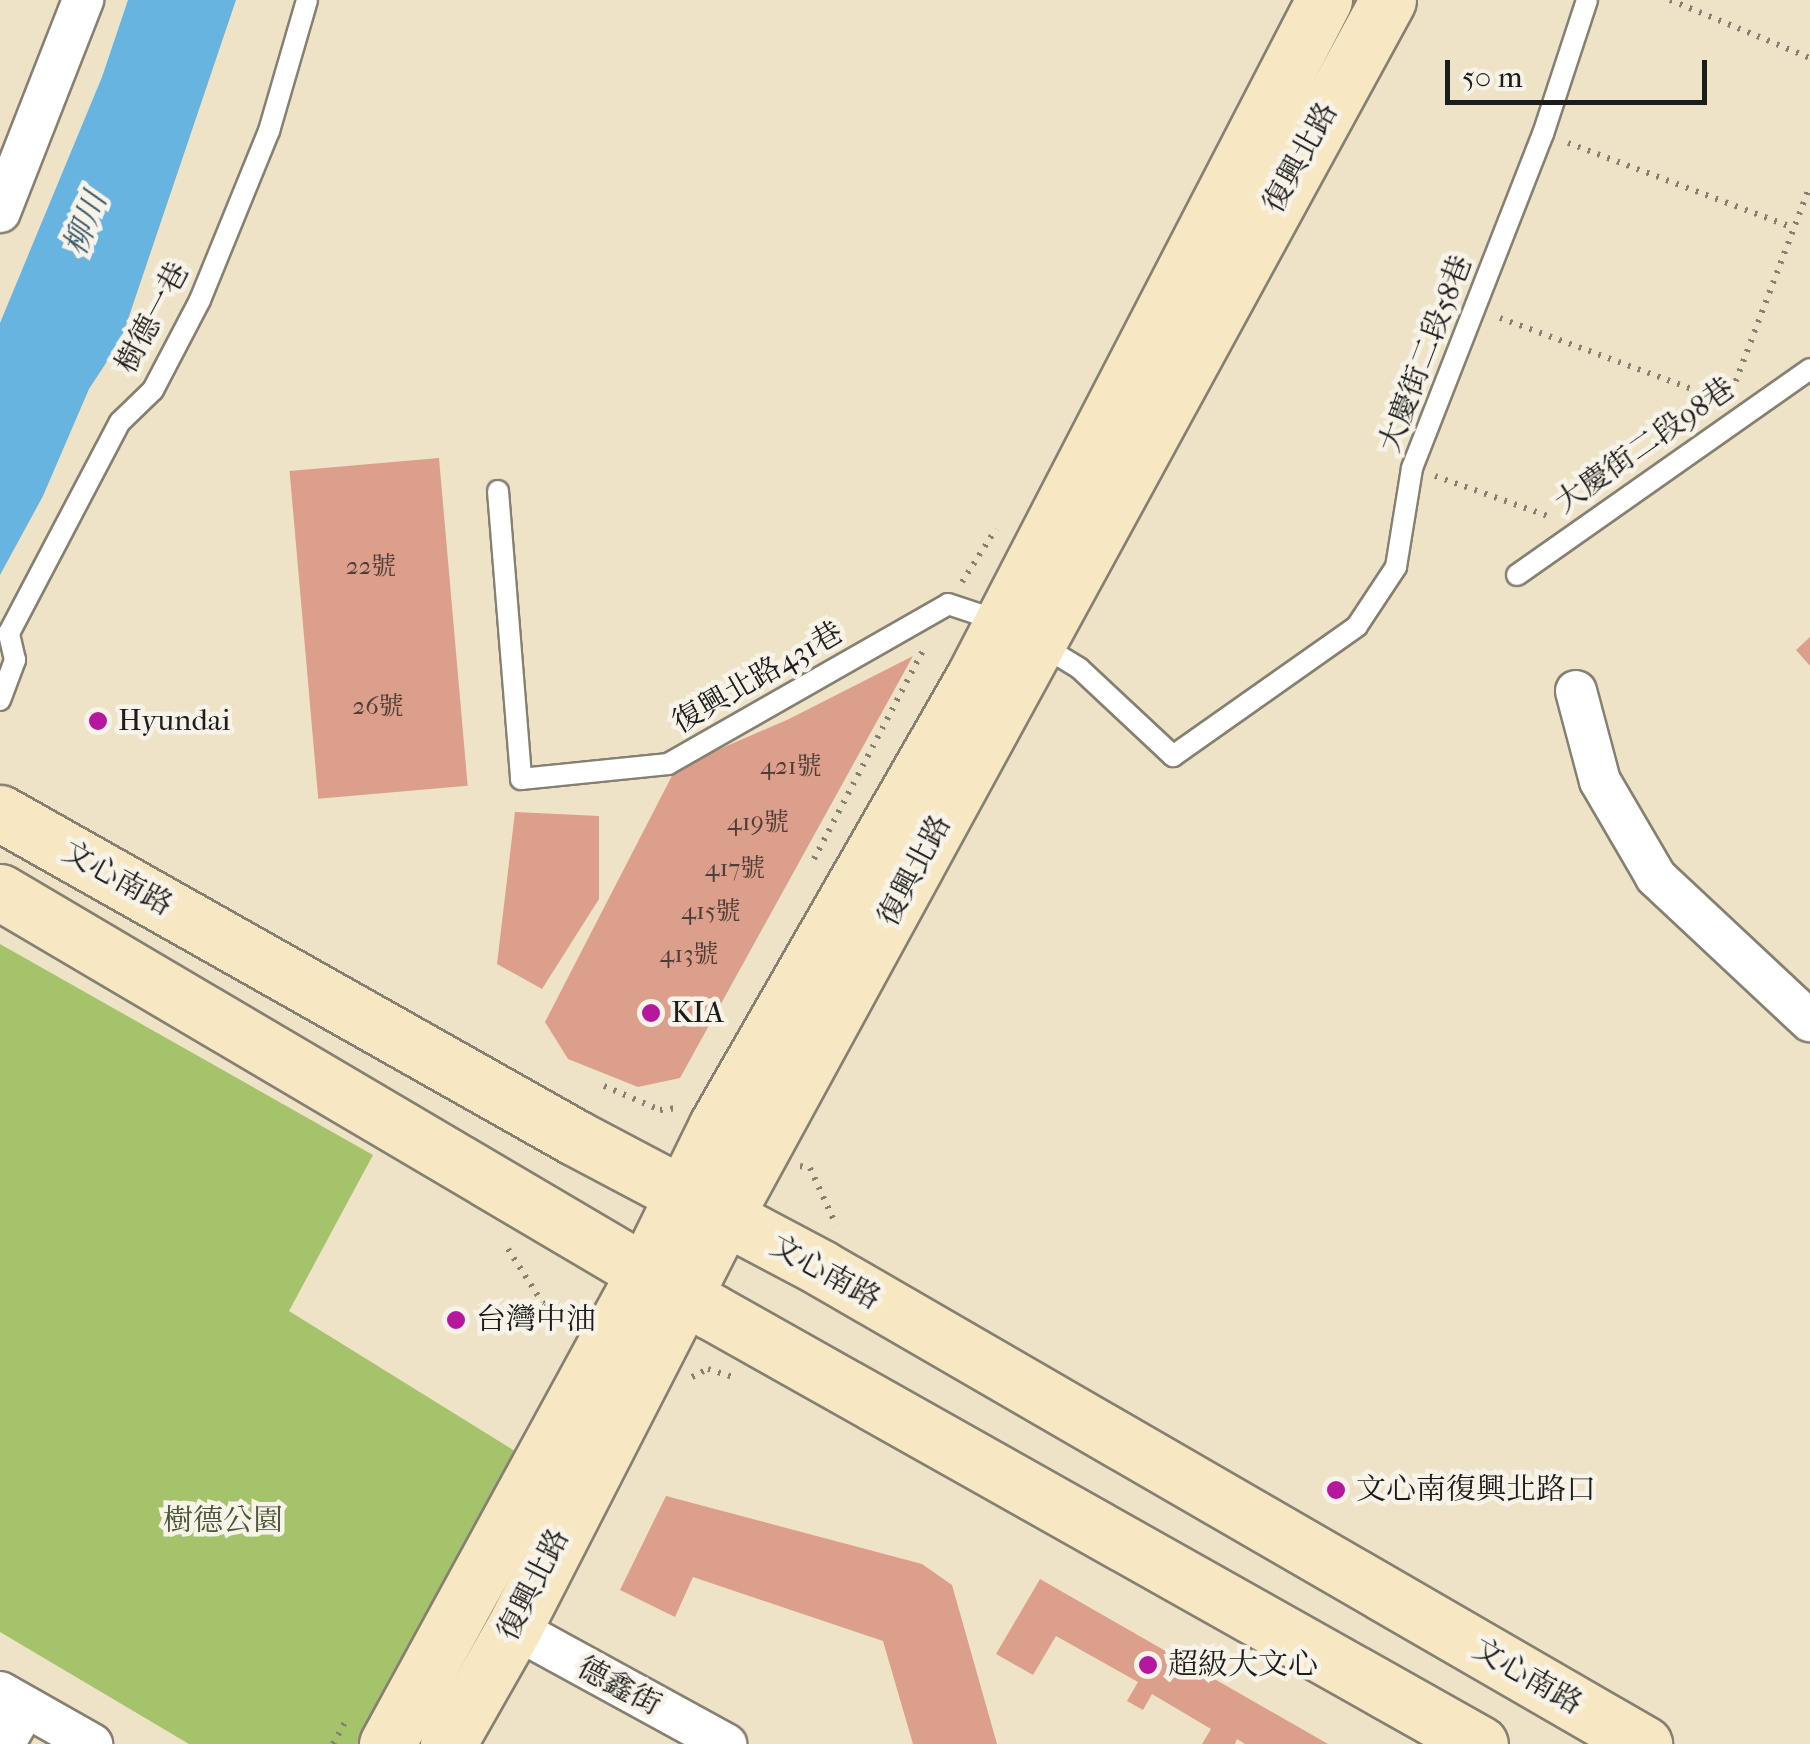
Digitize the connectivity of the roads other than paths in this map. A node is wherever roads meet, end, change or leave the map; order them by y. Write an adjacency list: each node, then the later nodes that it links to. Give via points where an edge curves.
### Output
1 (83, 0): 6 (street)
2 (307, 0): 12 (lane, 樹德一巷, via 270,131 200,300 153,390 120,422 9,633 15,660)
3 (1324, 0): 10 (main road, 復興北路)
4 (1388, 0): 10 (main road, 復興北路)
5 (1588, 0): 10 (lane, 大慶街二段58巷, via 1543,134 1412,468 1396,566 1357,626 1173,756 1079,668)
6 (0, 212)
7 (1810, 370): 9 (lane, 大慶街二段98巷)
8 (498, 491): 10 (lane, 復興北路431巷, via 522,779 668,764 948,604)
9 (1517, 575)
10 (1020, 632): 16 (main road, 復興北路, via 717,1124)
11 (1576, 691): 15 (street, via 1600,781 1656,877)
12 (0, 700)
13 (0, 813): 16 (main road, 文心南路)
14 (0, 892): 17 (main road)
15 (1810, 1021)
16 (703, 1206): 17 (main road, 復興北路); 26 (main road, 文心南路)
17 (666, 1282): 18 (main road, 復興北路); 22 (main road, 復興北路); 25 (main road)
18 (514, 1628): 23 (main road, 復興北路); 24 (street, 德鑫街)
19 (13, 1700): 20 (street); 21 (street)
20 (4, 1744)
21 (92, 1744)
22 (387, 1744)
23 (448, 1744)
24 (726, 1744)
25 (1480, 1744)
26 (1644, 1744)

